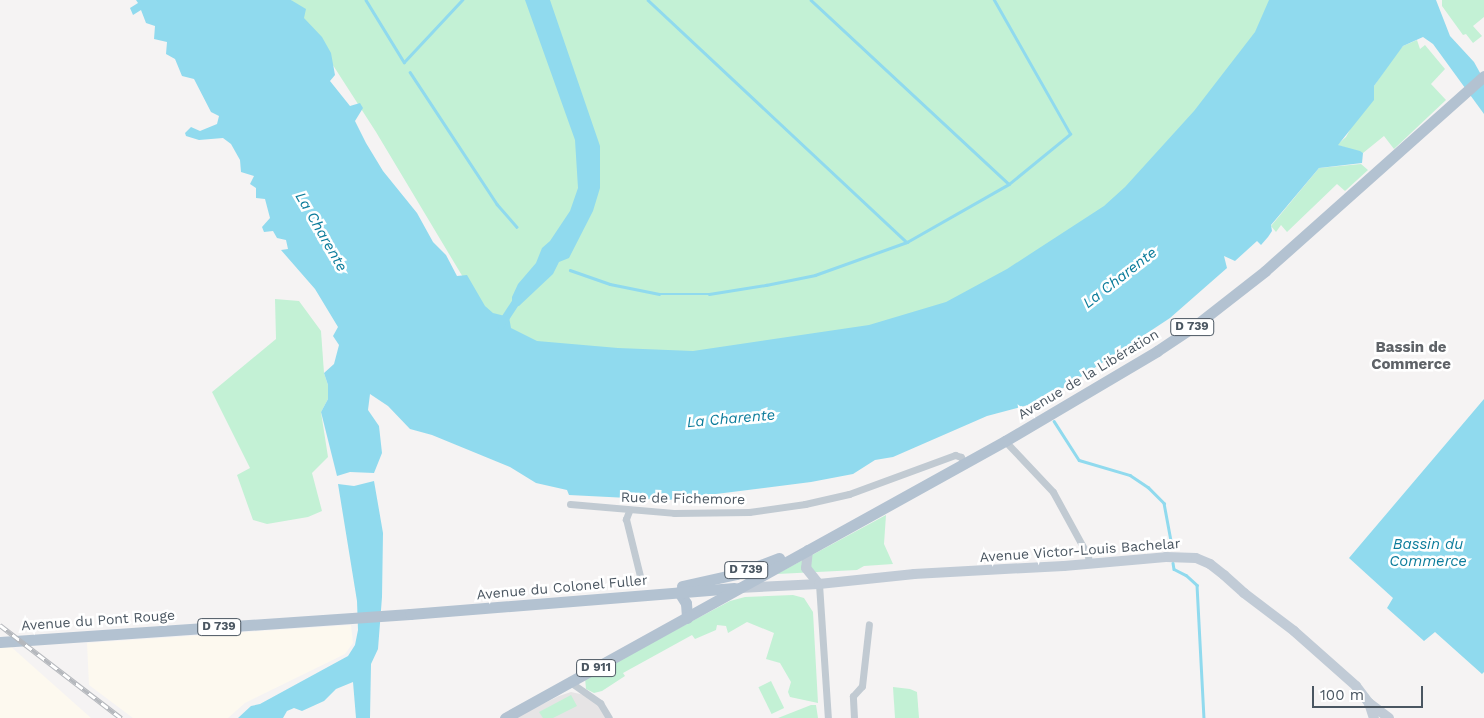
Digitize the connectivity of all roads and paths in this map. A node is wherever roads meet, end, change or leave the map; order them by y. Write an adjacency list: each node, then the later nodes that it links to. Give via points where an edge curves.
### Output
1 (1484, 76): 2 (main road, Avenue de la Libération / D 739, via 1265,270 1196,325 1118,376)
2 (1005, 441): 3 (main road, Avenue de la Libération / D 739); 8 (street, via 1053,492)
3 (964, 463): 5 (street, Rue de Fichemore, via 955,455 849,494 805,504 708,514); 6 (main road, Avenue de la Libération / D 739)
4 (570, 504): 5 (street, Rue de Fichemore)
5 (629, 511): 9 (street, via 626,519)
6 (827, 539): 7 (main road, Avenue de la Libération / D 739); 13 (main road, D 739, via 764,565)
7 (808, 550): 10 (main road, via 806,568); 11 (main road, Avenue de la Libération / D 739)
8 (1089, 563): 10 (main road, Avenue Victor-Louis Bachelar, via 914,574); 19 (main road, Avenue Victor-Louis Bachelar, via 1182,556 1203,560 1294,631 1356,686)
9 (641, 580)
10 (819, 584): 11 (main road, Avenue Victor-Louis Bachelar); 22 (street)
11 (739, 588): 12 (main road, Avenue du Colonel Fuller / D 739); 15 (main road, D 739)
12 (679, 592): 13 (main road, Avenue du Colonel Fuller / D 739); 15 (main road, via 686,603)
13 (663, 593): 14 (main road, Avenue du Colonel Fuller / D 739)
14 (348, 618): 17 (main road, Avenue du Pont Rouge / D 739)
15 (687, 618): 18 (main road, D 911)
16 (869, 624): 23 (street, via 862,686 853,696)
17 (0, 642)
18 (570, 682): 20 (main road, D 911); 21 (street, via 600,703)
19 (1368, 703): 24 (main road, Avenue Victor-Louis Bachelar); 25 (main road, Avenue Victor-Louis Bachelar)
20 (509, 717)
21 (609, 718)
22 (828, 718)
23 (854, 718)
24 (1374, 718)
25 (1389, 718)

